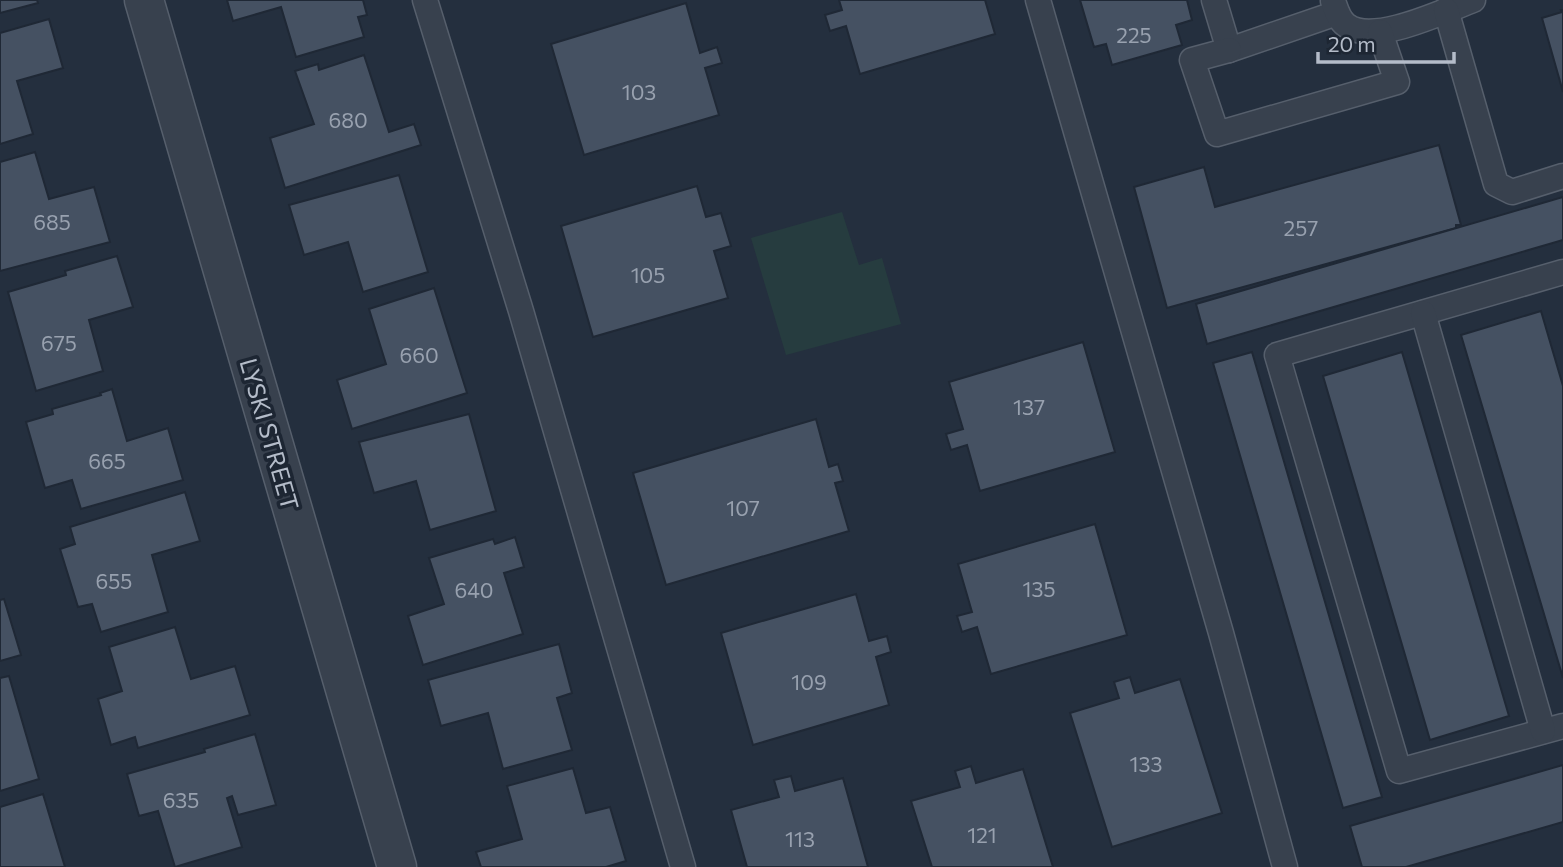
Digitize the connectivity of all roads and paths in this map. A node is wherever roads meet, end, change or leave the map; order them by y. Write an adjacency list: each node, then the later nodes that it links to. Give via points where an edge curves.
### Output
1 (144, 0): 14 (street, LYSKI STREET)
2 (425, 0): 15 (lane)
3 (1038, 0): 16 (lane)
4 (1214, 0): 9 (lane)
5 (1473, 0): 7 (lane)
6 (1335, 7): 8 (lane, via 1344,24 1354,30); 9 (lane)
7 (1446, 10): 8 (lane); 10 (lane, via 1496,184 1512,192)
8 (1380, 32): 9 (lane, via 1397,82 1217,134 1192,60)
9 (1229, 50)
10 (1563, 176)
11 (1561, 280): 12 (lane)
12 (1423, 313): 13 (lane); 13 (lane, via 1277,355 1399,771)
13 (1553, 728)
14 (397, 867)
15 (683, 867)
16 (1285, 867)

